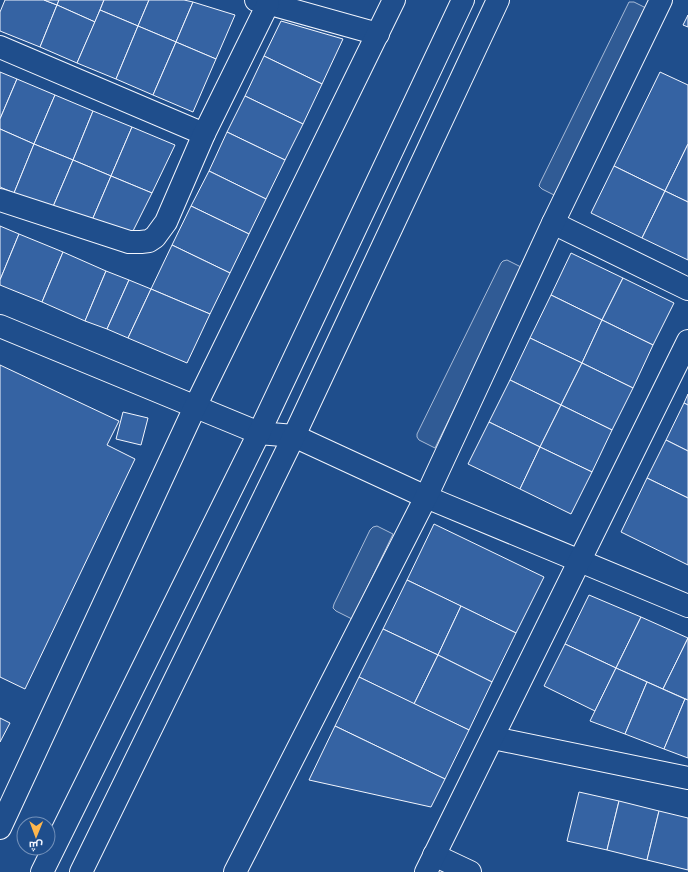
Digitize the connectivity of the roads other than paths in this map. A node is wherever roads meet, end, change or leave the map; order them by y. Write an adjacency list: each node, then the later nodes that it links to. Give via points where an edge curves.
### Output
1 (394, 0): 6 (main road)
2 (463, 0): 15 (main road)
3 (498, 0): 16 (main road)
4 (661, 0): 10 (main road)
5 (262, 2): 6 (main road); 8 (main road)
6 (378, 34): 14 (main road)
7 (0, 46): 8 (main road)
8 (204, 134): 9 (main road, via 166,222 149,241 129,242)
9 (0, 200)
10 (553, 223): 11 (main road); 17 (main road)
11 (688, 289)
12 (0, 326): 14 (main road)
13 (688, 341): 18 (main road)
14 (195, 407): 15 (main road); 22 (main road)
15 (259, 433): 16 (main road); 24 (main road)
16 (294, 436): 17 (main road); 25 (main road)
17 (426, 497): 18 (main road); 26 (main road)
18 (580, 560): 19 (main road); 20 (main road)
19 (688, 606)
20 (493, 738): 21 (main road); 23 (main road)
21 (688, 778)
22 (0, 828)
23 (430, 863): 27 (main road)
24 (42, 872)
25 (81, 872)
26 (235, 872)
27 (470, 872)

